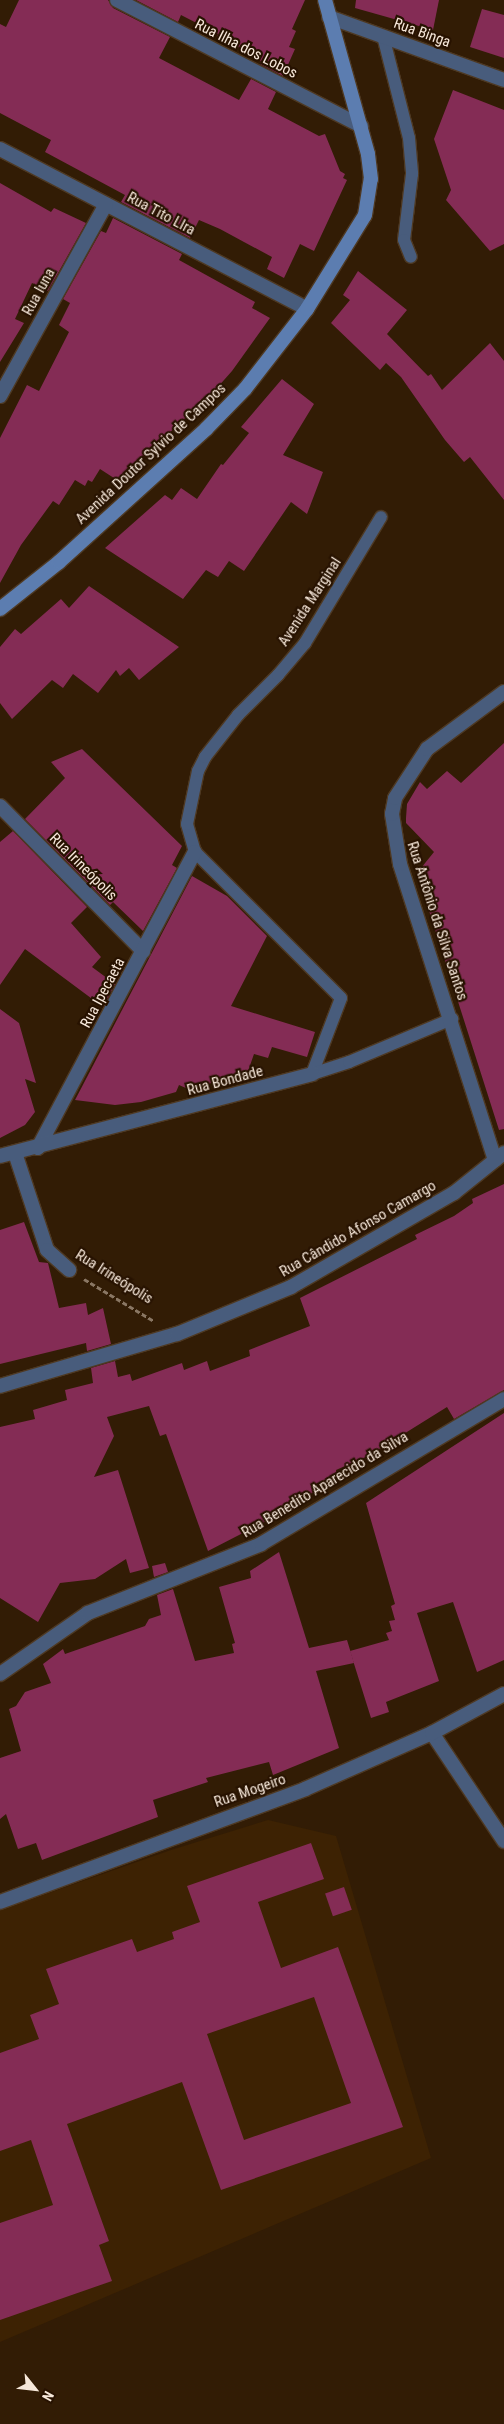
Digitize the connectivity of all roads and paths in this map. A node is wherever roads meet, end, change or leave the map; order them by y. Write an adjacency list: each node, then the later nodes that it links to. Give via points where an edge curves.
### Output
1 (117, 0): 6 (street, Rua Ilha dos Lobos)
2 (325, 0): 3 (main road, Avenida Doutor Sylvio de Campos)
3 (329, 17): 4 (street, Rua Binga); 6 (main road, Avenida Doutor Sylvio de Campos)
4 (383, 36): 5 (street, Rua Binga); 9 (lane, via 409,138 412,174 404,240)
5 (504, 80)
6 (361, 126): 10 (main road, Avenida Doutor Sylvio de Campos, via 371,179 365,215)
7 (0, 149): 8 (street, Rua Tito LIra)
8 (106, 204): 10 (street, Rua Tito LIra); 11 (street, Rua Iuna)
9 (411, 257)
10 (307, 309): 13 (main road, Avenida Doutor Sylvio de Campos, via 245,389 206,429 59,562)
11 (0, 396)
12 (381, 518): 16 (lane, Avenida Marginal, via 305,643 215,743 198,771 187,824)
13 (0, 609)
14 (504, 692): 18 (street, Rua Antônio da Silva Santos, via 427,749 395,798 392,814 400,864)
15 (0, 806): 17 (street, Rua Irineópolis)
16 (195, 852): 17 (street, Rua Ipecaeta); 19 (lane, via 341,998)
17 (143, 951): 20 (street, Rua Ipecaeta)
18 (452, 1019): 19 (lane, Rua Bondade); 23 (street, Rua Antônio da Silva Santos, via 468,1080)
19 (312, 1074): 20 (street, Rua Bondade)
20 (38, 1148): 21 (street, Rua Bondade)
21 (15, 1153): 22 (street, Rua Bondade); 24 (street, Rua Irineópolis, via 47,1250)
22 (0, 1156)
23 (500, 1156): 25 (street, Rua Cândido Afonso Camargo, via 454,1193 320,1272)
24 (69, 1270): 25 (path, Rua Irineópolis)
25 (177, 1334): 26 (street, Rua Cândido Afonso Camargo)
26 (0, 1386)
27 (504, 1399): 28 (street, Rua Benedito Aparecido da Silva, via 261,1544 88,1613)
28 (0, 1674)
29 (504, 1694): 30 (street, Rua Mogeiro)
30 (432, 1733): 31 (street); 32 (street, Rua Mogeiro, via 305,1790)
31 (504, 1842)
32 (0, 1902)

